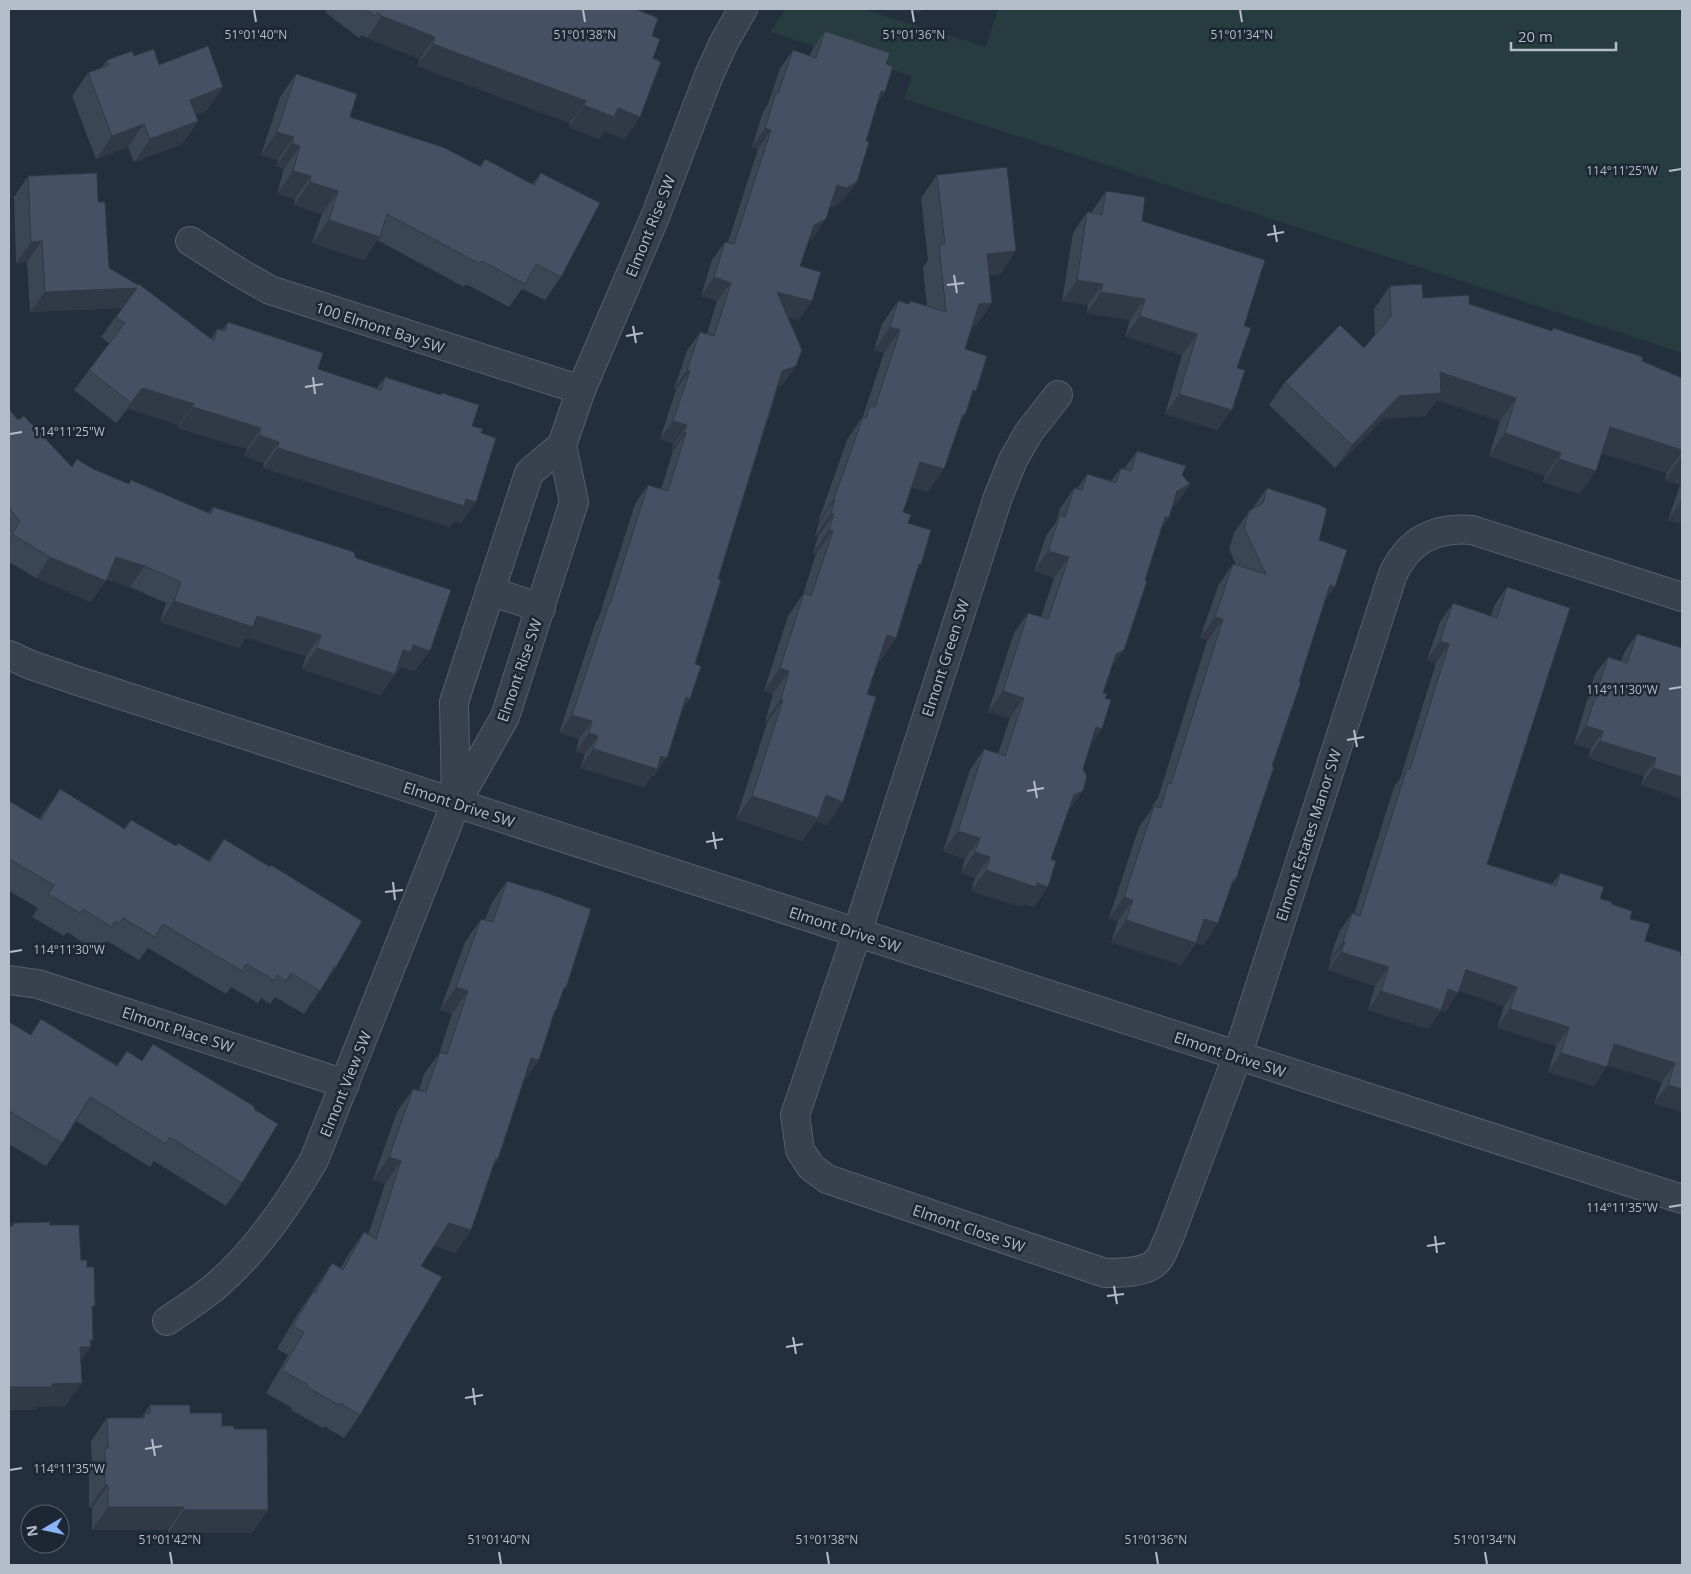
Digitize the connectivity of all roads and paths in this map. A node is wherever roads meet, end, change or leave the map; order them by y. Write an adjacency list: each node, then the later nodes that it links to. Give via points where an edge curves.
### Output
1 (743, 9): 3 (street, Elmont Rise SW, via 709,75 655,217)
2 (190, 241): 3 (street, 100 Elmont Bay SW, via 270,290)
3 (581, 390): 5 (street, Elmont Rise SW)
4 (1058, 395): 11 (street, Elmont Green SW, via 1029,432 998,497)
5 (562, 445): 6 (street, via 529,473); 8 (street, Elmont Rise SW, via 574,502)
6 (490, 592): 8 (street, Elmont Rise SW); 10 (street, via 454,702)
7 (1682, 597): 13 (street, Elmont Estates Manor SW, via 1472,530 1457,528 1434,533 1400,559)
8 (541, 608): 10 (street, Elmont Rise SW, via 505,717)
9 (9, 655): 10 (street, Elmont Drive SW, via 64,676)
10 (456, 803): 11 (street, Elmont Drive SW); 14 (street, Elmont View SW)
11 (856, 932): 13 (street, Elmont Drive SW); 13 (street, Elmont Close SW, via 795,1115 800,1150 811,1167 827,1179 1040,1252 1105,1273 1138,1271 1158,1261)
12 (9, 980): 14 (street, Elmont Place SW, via 38,984)
13 (1237, 1056): 15 (street, Elmont Drive SW)
14 (345, 1084): 16 (street, Elmont View SW, via 314,1160 271,1226 217,1284)
15 (1682, 1199)
16 (167, 1322)

